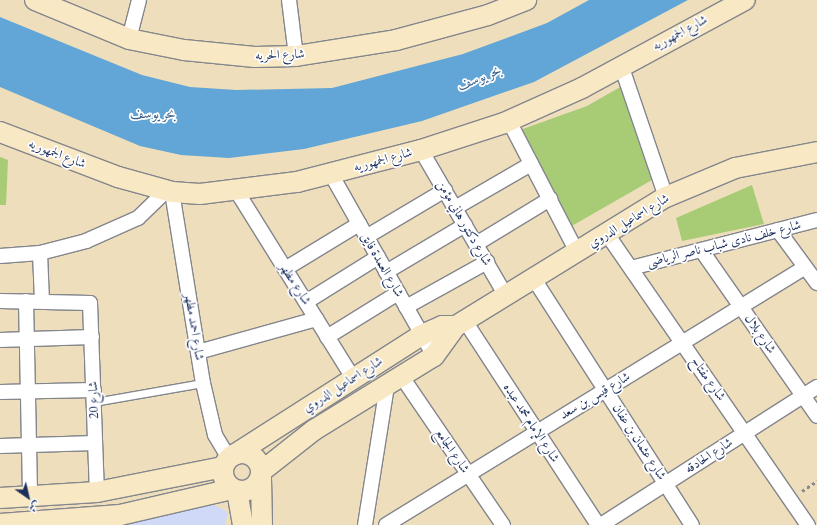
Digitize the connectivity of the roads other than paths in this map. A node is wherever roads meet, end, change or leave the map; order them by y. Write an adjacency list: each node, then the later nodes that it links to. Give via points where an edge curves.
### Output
1 (35, 0): 6 (main road, شارع الحريه)
2 (139, 0): 6 (street)
3 (289, 0): 7 (street)
4 (526, 0): 7 (main road, شارع الحريه, via 488,15 396,40)
5 (745, 0): 8 (main road, شارع الجمهوريه)
6 (129, 39): 7 (main road, شارع الحريه, via 215,54)
7 (296, 56)
8 (621, 65): 9 (main road, شارع الجمهوريه, via 582,88); 18 (street)
9 (509, 121): 11 (main road, شارع الجمهوريه); 13 (street)
10 (0, 132): 17 (main road, شارع الجمهوريه, via 118,177)
11 (421, 150): 14 (main road, شارع الجمهوريه); 16 (street, شارع دكتور هاني مؤمن)
12 (817, 152): 18 (main road, شارع اسماعيل الدروي, via 735,168)
13 (531, 164): 19 (street); 20 (street)
14 (330, 174): 15 (main road, شارع الجمهوريه); 22 (street, شارع العمدة فايق)
15 (236, 190): 17 (main road, شارع الجمهوريه); 36 (street, شارع مظهر)
16 (445, 190): 20 (street, شارع دكتور هاني مؤمن); 26 (street)
17 (169, 191): 30 (street, via 127,224); 56 (street, شارع احمد مظهر)
18 (666, 197): 25 (main road, شارع اسماعيل الدروي)
19 (550, 199): 27 (street); 29 (street)
20 (456, 208): 23 (street, شارع دكتور هاني مؤمن)
21 (817, 220): 24 (street, شارع خلف نادى شباب ناصر الرياضى)
22 (359, 224): 26 (street, شارع العمدة فايق); 36 (street)
23 (465, 225): 27 (street, شارع دكتور هاني مؤمن); 37 (street)
24 (778, 230): 28 (street, شارع خلف نادى شباب ناصر الرياضى); 34 (street)
25 (607, 234): 29 (main road, شارع اسماعيل الدروي); 35 (street, شارع مفتاح)
26 (366, 237): 32 (street, شارع العمدة فايق)
27 (476, 244): 33 (street, شارع دكتور هاني مؤمن)
28 (702, 251): 35 (street, شارع خلف نادى شباب ناصر الرياضى); 46 (street, شارع بلال)
29 (577, 252): 38 (main road, شارع اسماعيل الدروي)
30 (40, 254): 31 (street); 44 (street)
31 (0, 256)
32 (378, 257): 37 (street, شارع العمدة فايق); 45 (street)
33 (487, 262): 41 (street, شارع دكتور هاني مؤمن); 47 (street)
34 (805, 267): 39 (street); 46 (street, شارع قيس بن سعد)
35 (631, 268): 55 (street, شارع مفتاح)
36 (285, 269): 45 (street, شارع مظهر)
37 (386, 272): 40 (street, شارع العمدة فايق)
38 (534, 279): 41 (main road, شارع اسماعيل الدروي); 62 (street, شارع عثمان بن عفان)
39 (817, 283)
40 (398, 293): 47 (street, شارع العمدة فايق); 52 (street)
41 (506, 296): 49 (main road, شارع اسماعيل الدروي)
42 (0, 301): 43 (street)
43 (26, 301): 44 (street); 53 (street)
44 (42, 301): 51 (street, شارع 20, via 84,300 92,307)
45 (306, 302): 48 (street, شارع مظهر)
46 (740, 306): 55 (street, شارع قيس بن سعد); 66 (street, شارع بلال)
47 (406, 307): 50 (street, شارع العمدة فايق)
48 (316, 319): 52 (street, شارع مظهر); 56 (street)
49 (461, 324): 50 (main road, شارع اسماعيل الدروي, via 442,326); 57 (main road, شارع اسماعيل الدروي); 68 (street, شارع الإمام محمد عبده)
50 (422, 335): 57 (street, شارع العمدة فايق); 58 (main road, شارع اسماعيل الدروي)
51 (92, 336): 53 (street); 65 (street, شارع 20)
52 (327, 337): 58 (street, شارع مظهر)
53 (27, 339): 54 (street); 64 (street)
54 (0, 340)
55 (682, 342): 62 (street, شارع قيس بن سعد); 69 (street, شارع مفتاح)
56 (198, 352): 60 (street, شارع احمد مظهر)
57 (434, 356): 59 (main road, شارع اسماعيل الدروي)
58 (353, 378): 73 (main road, شارع اسماعيل الدروي)
59 (394, 381): 74 (main road, شارع اسماعيل الدروي, via 314,430); 75 (street, شارع الجامع); 86 (street)
60 (203, 383): 65 (lane); 73 (street, شارع احمد مظهر, via 215,435)
61 (817, 387): 66 (street, شارع الحادقه)
62 (605, 390): 68 (street, شارع قيس بن سعد); 76 (street, شارع عثمان بن عفان)
63 (0, 392): 64 (street)
64 (28, 392): 65 (street); 71 (street)
65 (94, 396): 70 (street, شارع 20)
66 (803, 396): 67 (street, شارع بلال); 69 (street, شارع الحادقه)
67 (817, 416)
68 (536, 432): 75 (street, شارع قيس بن سعد); 88 (street, شارع الإمام محمد عبده)
69 (745, 433): 76 (street, شارع الحادقه); 91 (street, شارع مفتاح)
70 (95, 443): 71 (street); 78 (street, شارع 20)
71 (29, 445): 72 (street); 79 (street)
72 (0, 446)
73 (229, 460): 74 (main road, via 242,453 256,458); 77 (main road, via 224,479); 78 (main road, شارع اسماعيل الدروي)
74 (261, 474): 77 (main road, via 249,490); 85 (main road)
75 (468, 474): 83 (street, شارع قيس بن سعد); 87 (street, شارع الجامع)
76 (665, 484): 89 (street, شارع الحادقه); 90 (street, شارع عثمان بن عفان)
77 (234, 490): 82 (main road, via 120,515); 84 (main road)
78 (97, 492): 79 (main road, شارع اسماعيل الدروي)
79 (30, 497): 80 (main road, شارع اسماعيل الدروي)
80 (0, 498)
81 (0, 524): 82 (main road)
82 (22, 524)
83 (389, 524)
84 (243, 525)
85 (262, 525)
86 (365, 525)
87 (503, 525)
88 (598, 525)
89 (601, 525)
90 (692, 525)
91 (808, 525)

